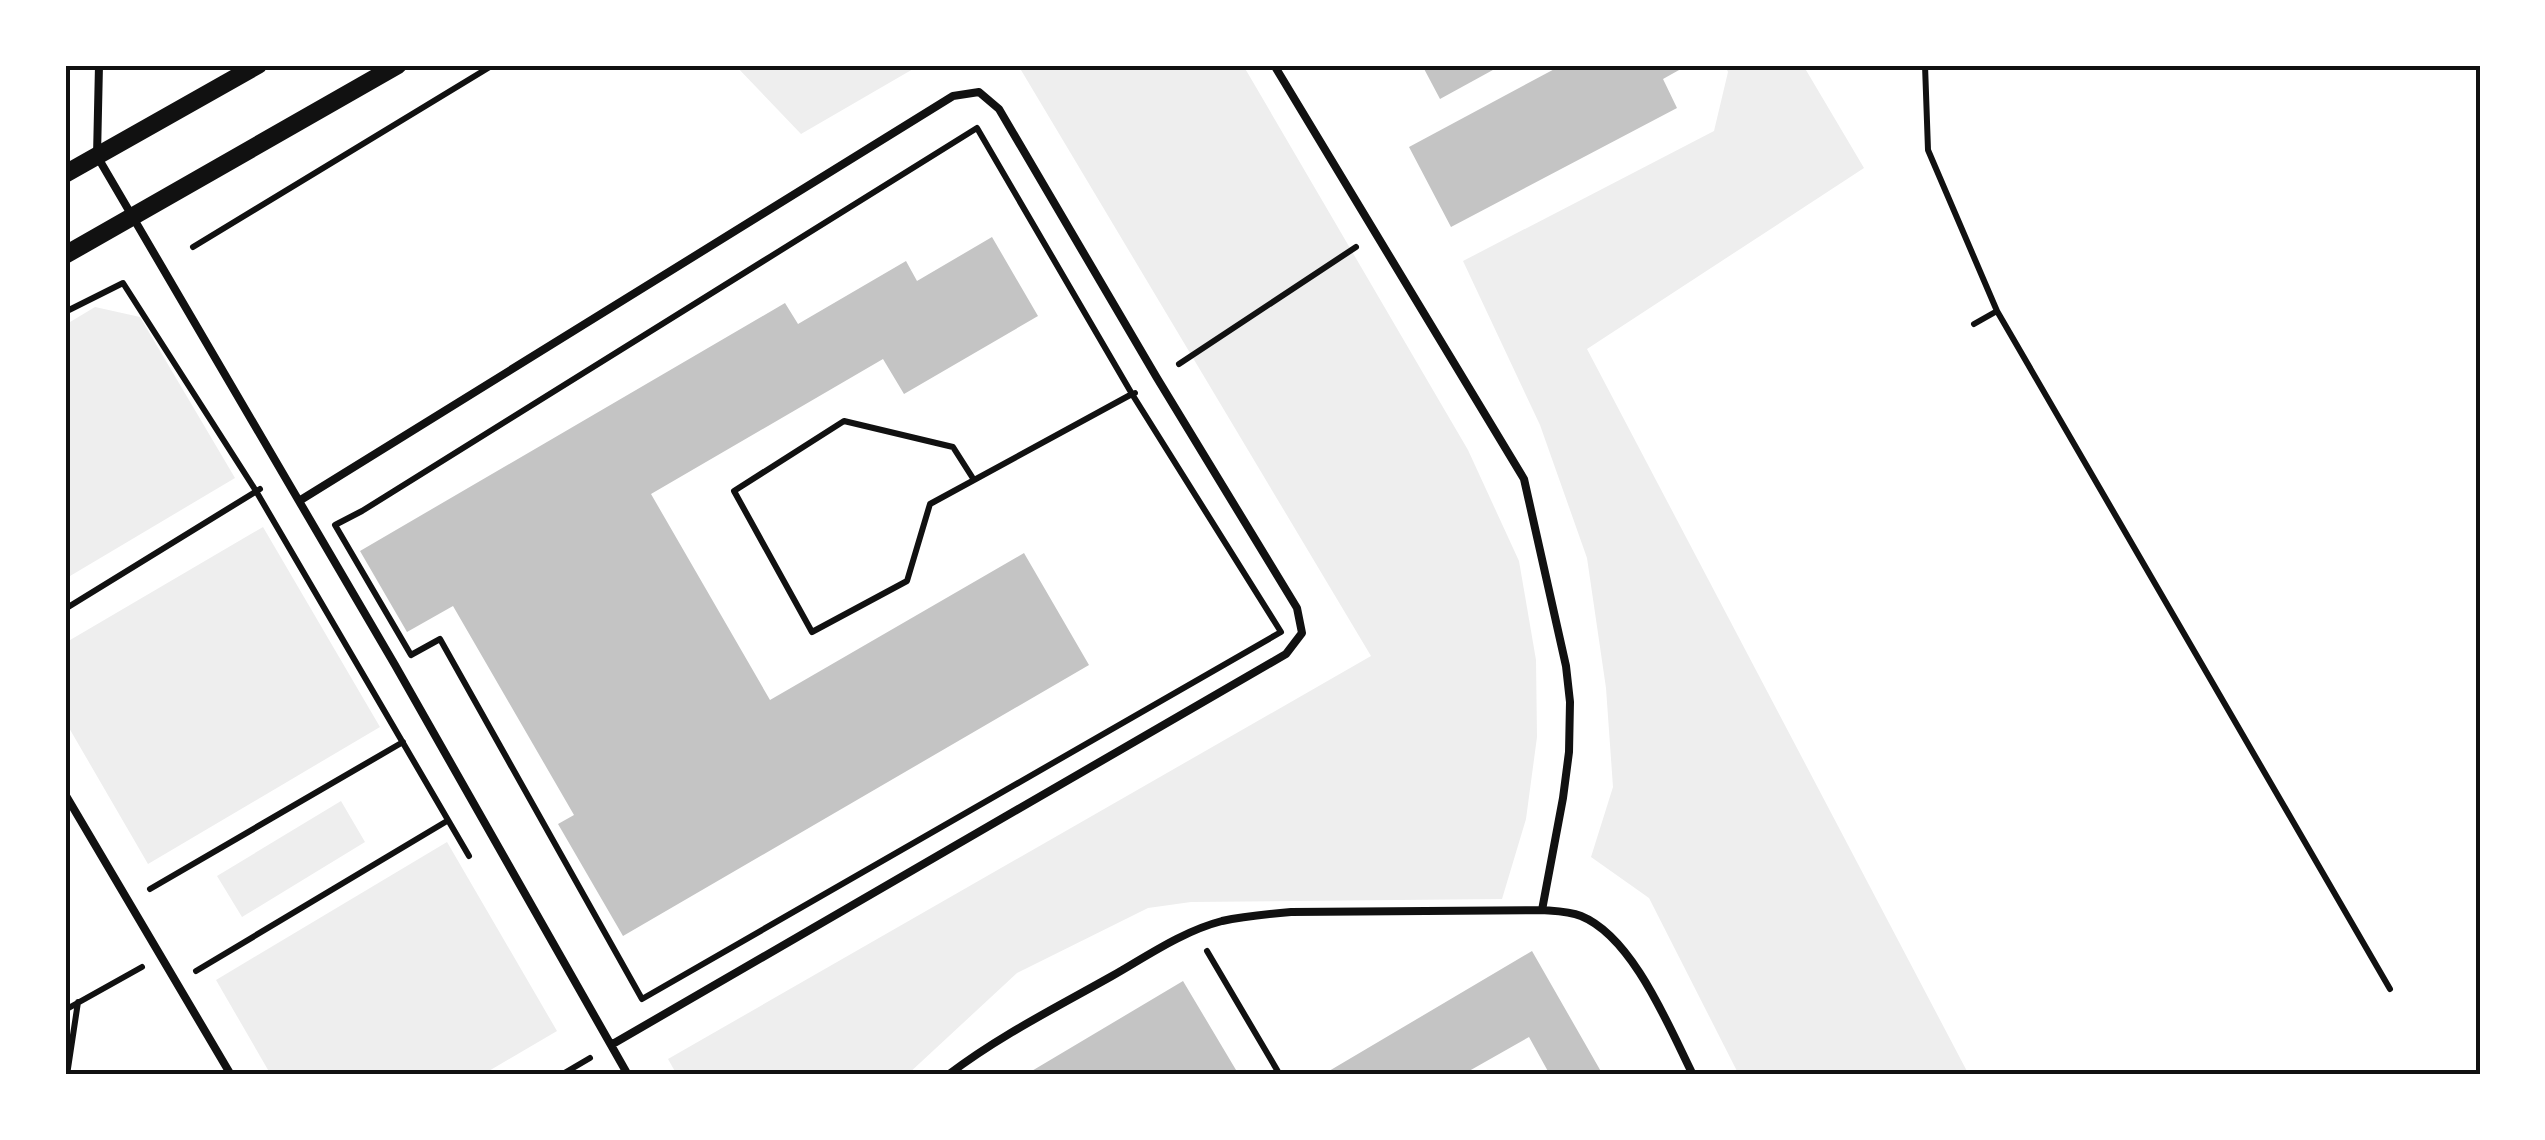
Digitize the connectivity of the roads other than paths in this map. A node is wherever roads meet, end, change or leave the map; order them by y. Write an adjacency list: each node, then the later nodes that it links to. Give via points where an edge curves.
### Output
1 (99, 65): 5 (lane)
2 (258, 65): 5 (street)
3 (398, 65): 7 (street)
4 (1274, 65): 11 (lane, via 1524,478 1570,702 1563,798)
5 (97, 156): 6 (street); 7 (lane)
6 (65, 174)
7 (130, 217): 8 (street); 9 (lane)
8 (65, 255)
9 (300, 501): 12 (lane); 12 (lane, via 953,96 979,92 999,109 1297,608 1302,633 1286,654)
10 (65, 794): 13 (lane)
11 (1542, 910): 15 (lane, via 1290,912 1220,922 1019,1029); 16 (lane, via 1580,915 1610,935 1653,996)
12 (611, 1045): 14 (lane)
13 (231, 1075)
14 (628, 1075)
15 (948, 1075)
16 (1693, 1075)

